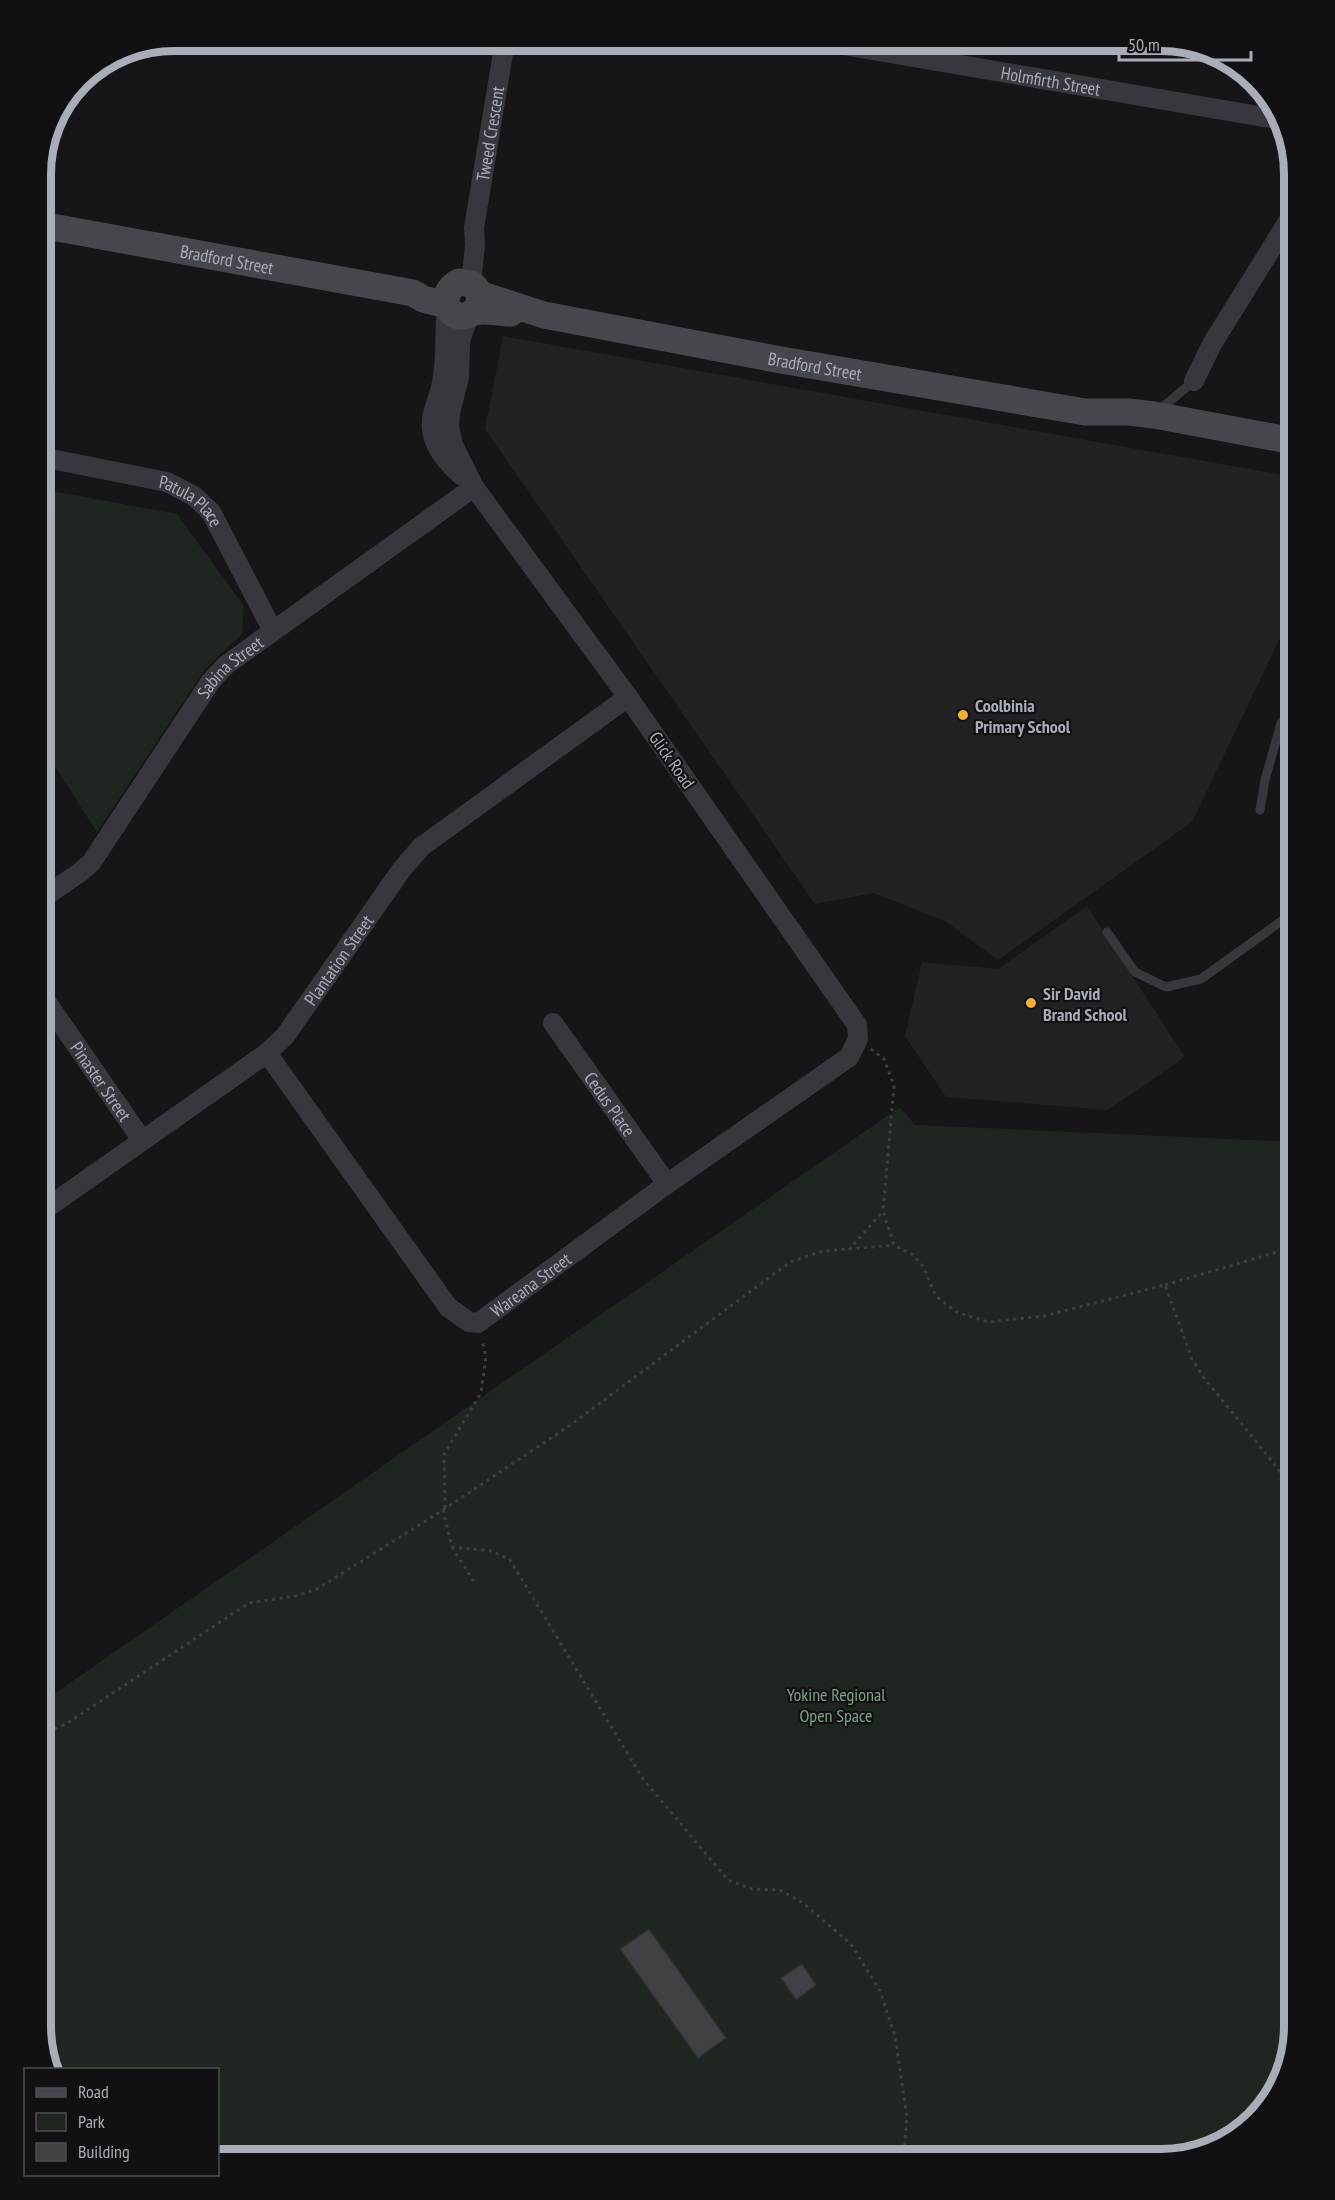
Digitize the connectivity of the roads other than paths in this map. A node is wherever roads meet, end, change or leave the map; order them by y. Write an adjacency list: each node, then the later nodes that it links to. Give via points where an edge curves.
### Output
1 (503, 51): 6 (street, Tweed Crescent, via 474,228 466,244)
2 (878, 51): 3 (street, Holmfirth Street)
3 (1270, 118)
4 (51, 227): 6 (street, Bradford Street, via 413,293 423,299)
5 (1284, 228): 7 (street, via 1212,344)
6 (462, 298): 8 (street, Bradford Street, via 793,362); 13 (street, Glick Road, via 459,377 449,427 453,445)
7 (1194, 381): 9 (lane)
8 (1085, 412): 9 (street, Bradford Street); 11 (street, Bradford Street, via 1125,428)
9 (1154, 415): 10 (street, Bradford Street)
10 (1284, 439)
11 (1284, 456)
12 (51, 459): 14 (street, Patula Place, via 167,482 194,496 211,512)
13 (474, 487): 14 (street, Sabina Street); 15 (street, Glick Road)
14 (273, 631): 18 (street, Sabina Street, via 226,665 211,681 95,857)
15 (628, 697): 23 (street, Glick Road, via 857,1025); 24 (street, Plantation Street, via 421,847 285,1036)
16 (1284, 719): 17 (lane)
17 (1260, 810)
18 (51, 892)
19 (1284, 919): 20 (lane, via 1201,979 1166,987 1135,972)
20 (1107, 932)
21 (51, 1008): 25 (street, Pinaster Street)
22 (553, 1023): 26 (street, Cedus Place)
23 (858, 1039): 26 (street, Wareana Street, via 849,1057)
24 (267, 1053): 25 (street, Plantation Street); 26 (street, Wareana Street, via 448,1307 469,1322 478,1323)
25 (142, 1140): 27 (street, Plantation Street)
26 (667, 1184)
27 (51, 1205)

